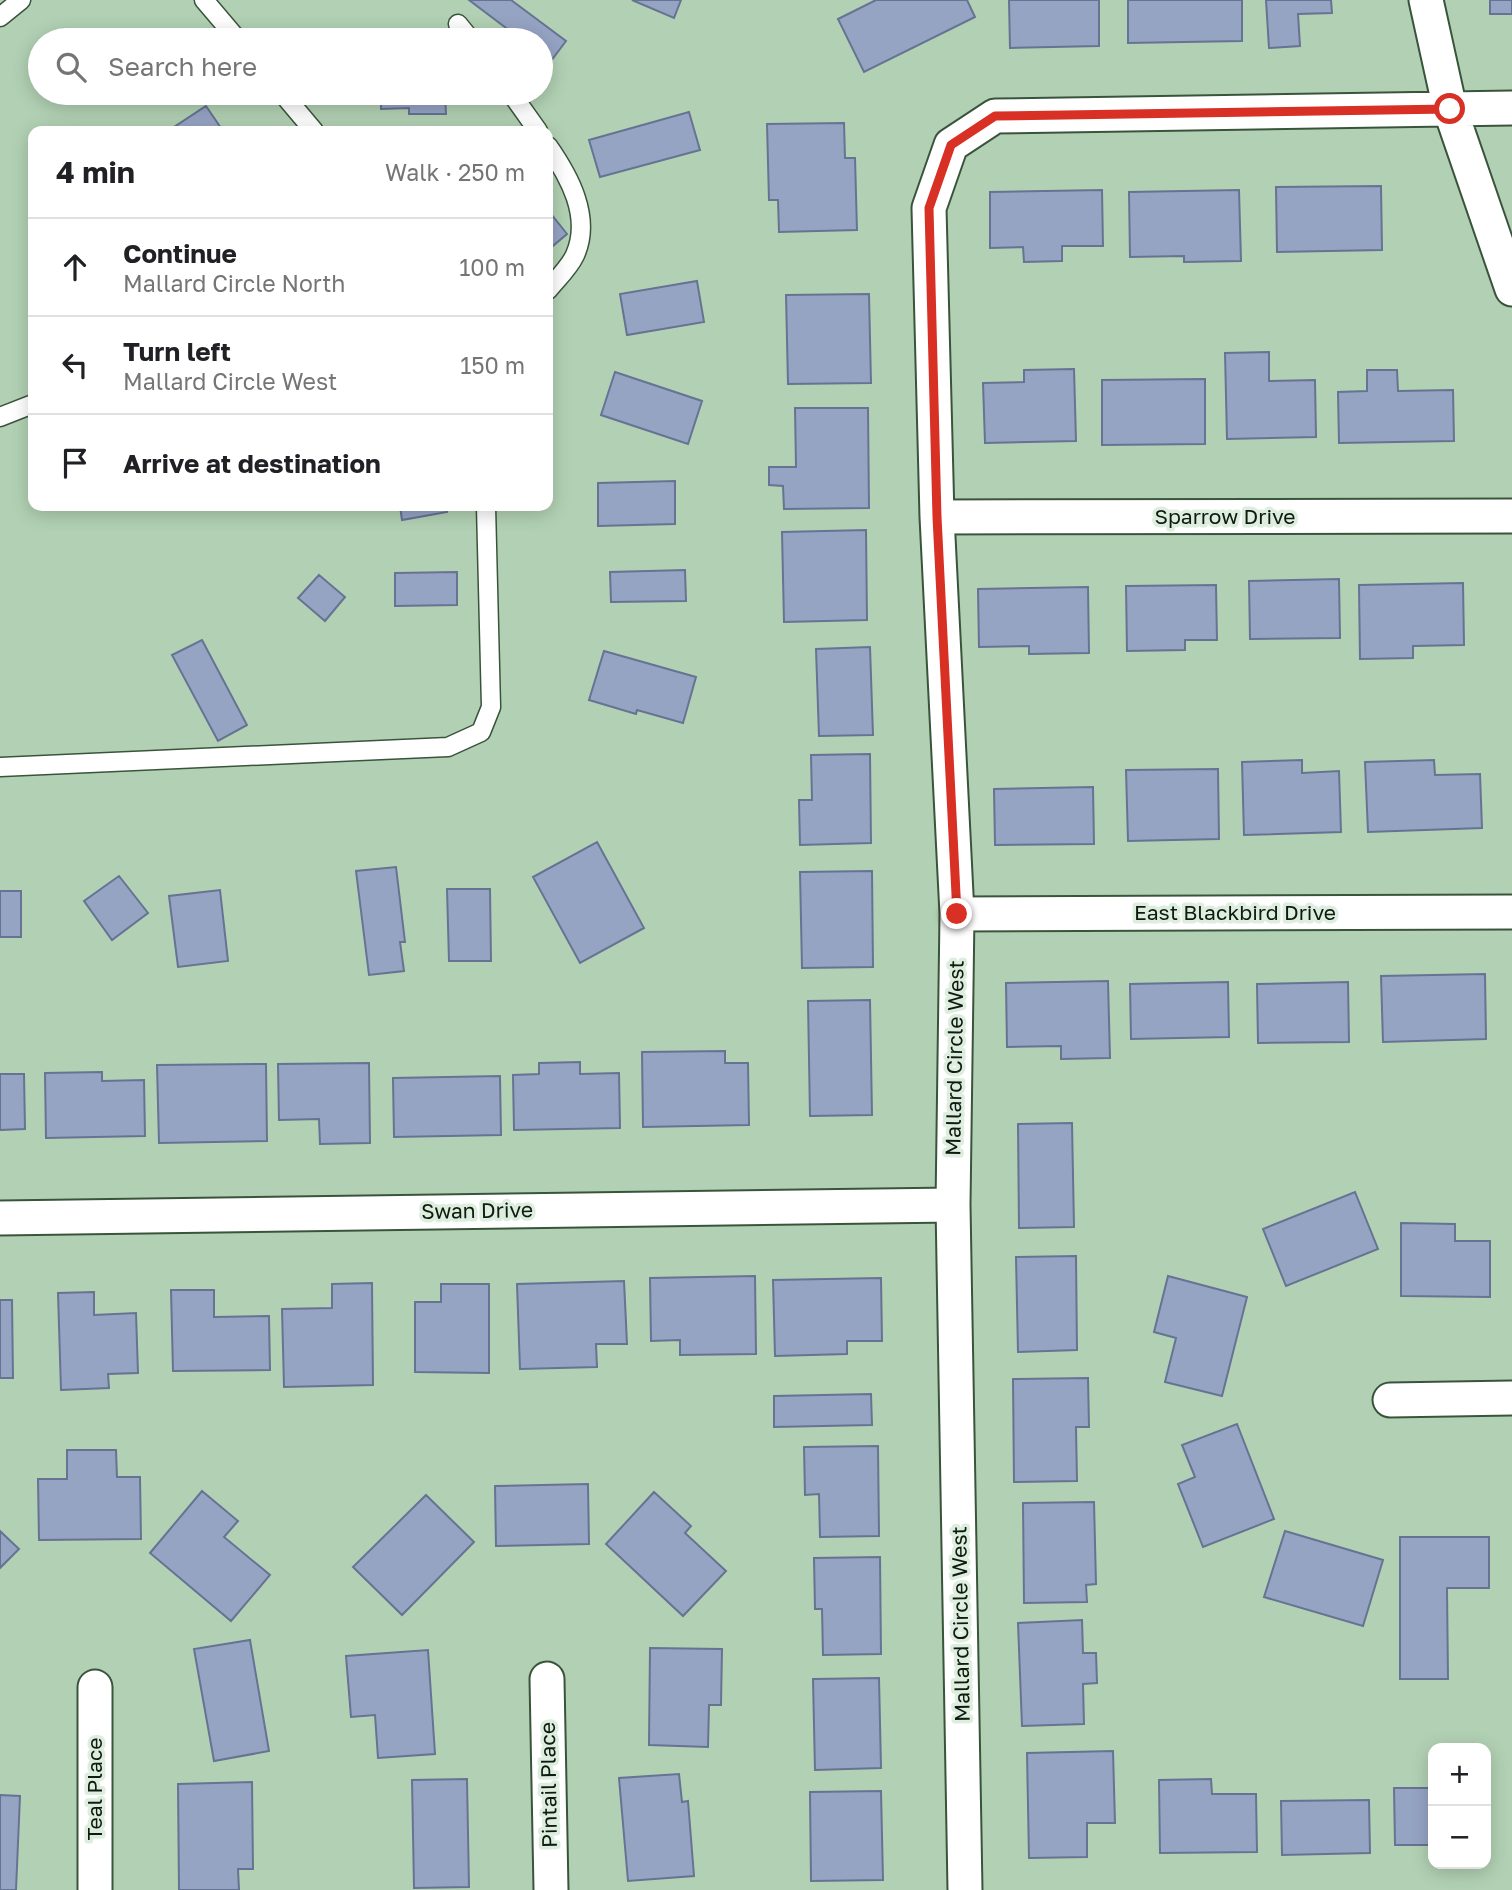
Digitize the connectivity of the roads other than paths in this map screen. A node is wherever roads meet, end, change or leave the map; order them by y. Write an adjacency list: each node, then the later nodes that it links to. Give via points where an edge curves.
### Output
1 (21, 0): 4 (lane)
2 (204, 0): 6 (lane)
3 (1426, 0): 11 (street)
4 (0, 17)
5 (458, 24): 7 (lane)
6 (228, 28)
7 (461, 28)
8 (292, 105): 12 (lane)
9 (520, 105): 13 (lane)
10 (1512, 108): 11 (street)
11 (1450, 109): 16 (street); 21 (street, Mallard Circle West, via 995,116 951,145 929,208)
12 (310, 126)
13 (534, 126)
14 (553, 153): 15 (lane, via 578,201 580,227 576,253)
15 (553, 284)
16 (1512, 289)
17 (28, 406): 18 (lane)
18 (0, 417)
19 (486, 511): 22 (lane, via 491,707 481,732 448,747)
20 (1512, 516): 21 (street, Sparrow Drive)
21 (937, 517): 24 (street, Mallard Circle West)
22 (0, 767)
23 (1512, 912): 24 (street, East Blackbird Drive)
24 (957, 914): 25 (street, Mallard Circle West)
25 (953, 1205): 26 (street, Swan Drive); 33 (street, Mallard Circle West)
26 (0, 1218)
27 (1512, 1398): 28 (street)
28 (1390, 1400)
29 (547, 1679): 32 (street, Pintail Place)
30 (95, 1687): 31 (street, Teal Place)
31 (95, 1890)
32 (551, 1890)
33 (965, 1890)

